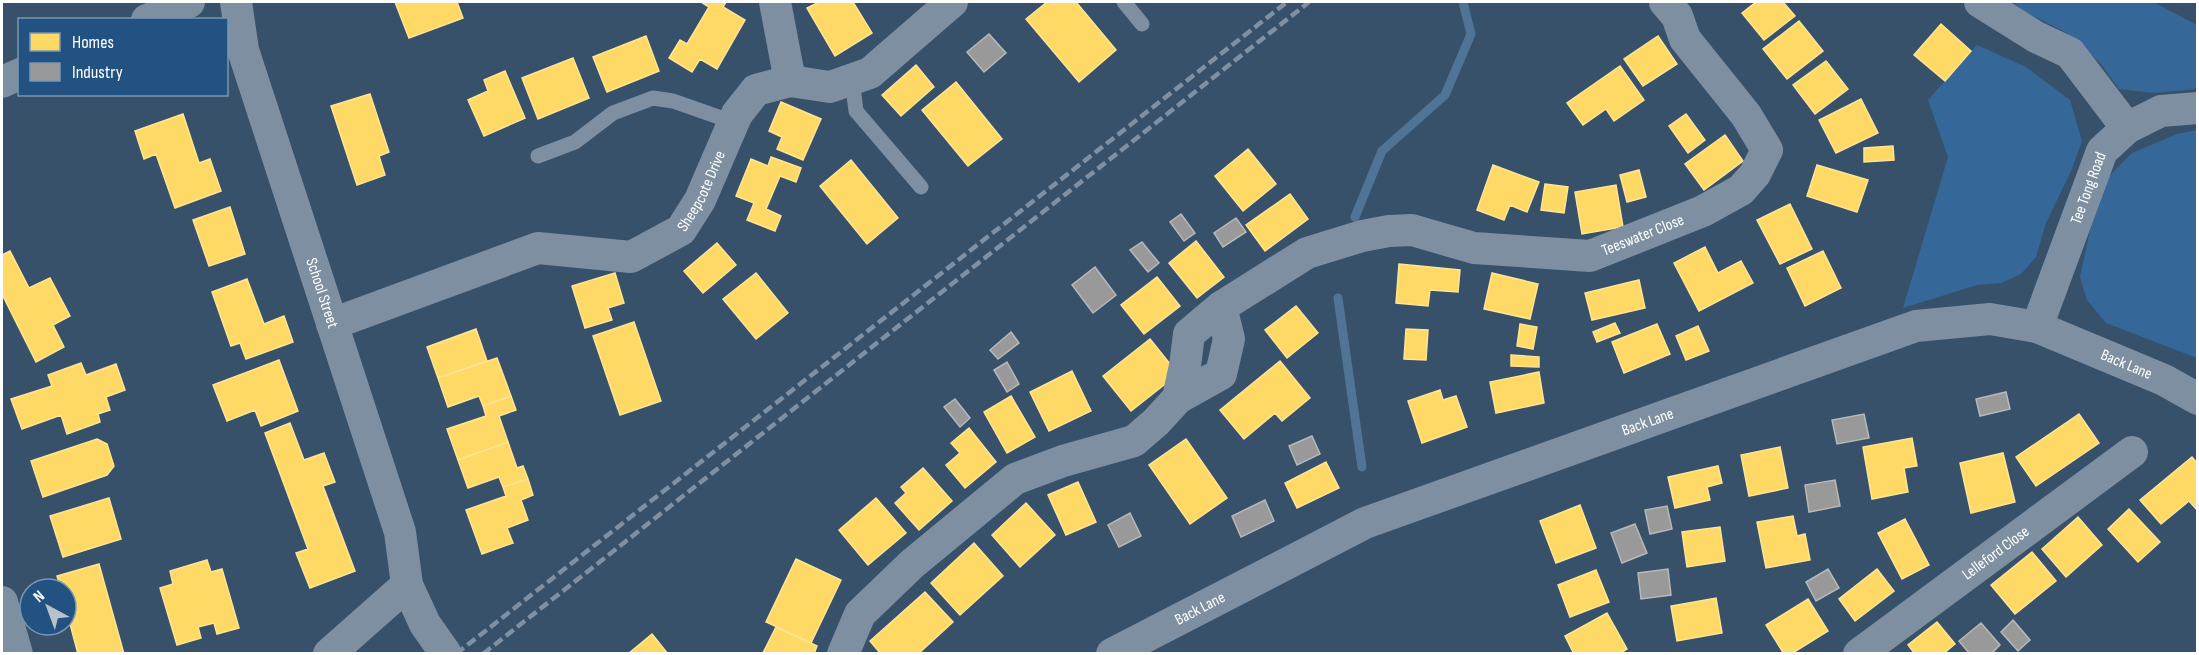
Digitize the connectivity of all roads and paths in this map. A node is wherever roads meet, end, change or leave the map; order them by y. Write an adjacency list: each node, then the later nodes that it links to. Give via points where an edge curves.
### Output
1 (189, 2): 8 (street)
2 (236, 2): 19 (street, School Street, via 243,50)
3 (775, 2): 12 (street)
4 (952, 2): 11 (street, Sheepcote Drive, via 870,73)
5 (1124, 2): 9 (lane)
6 (1665, 2): 29 (street, Teeswater Close, via 1677,16 1685,39 1746,115 1767,150 1755,174 1741,190 1703,211 1590,256 1474,248 1412,230 1362,236 1307,253 1221,307 1189,334 1178,398 1156,422 1134,441 1015,479 912,564 860,614)
7 (1980, 2): 16 (street, via 2036,37 2070,52)
8 (152, 18)
9 (1142, 24)
10 (18, 75): 13 (street)
11 (852, 79): 12 (street, Sheepcote Drive, via 830,87); 18 (lane, via 856,111)
12 (790, 81): 15 (street, Sheepcote Drive, via 756,90)
13 (2, 82)
14 (2198, 108): 16 (street, Tee Tong Road, via 2160,111)
15 (733, 122): 17 (lane, via 674,101 653,98 613,113 575,142); 19 (street, Sheepcote Drive, via 700,201 681,230 631,257 538,248)
16 (2127, 128): 20 (street, Tee Tong Road, via 2102,151)
17 (538, 156)
18 (921, 188)
19 (332, 324): 23 (street, School Street, via 400,532)
20 (2037, 327): 21 (street, Back Lane, via 2164,380); 25 (street, Back Lane, via 1990,319 1916,326 1365,523)
21 (2198, 399)
22 (2132, 452): 30 (street, Lelleford Close)
23 (407, 585): 27 (street); 28 (street, via 425,624)
24 (2, 602): 26 (street)
25 (1118, 652)
26 (17, 654)
27 (329, 654)
28 (446, 654)
29 (843, 654)
30 (1859, 654)

